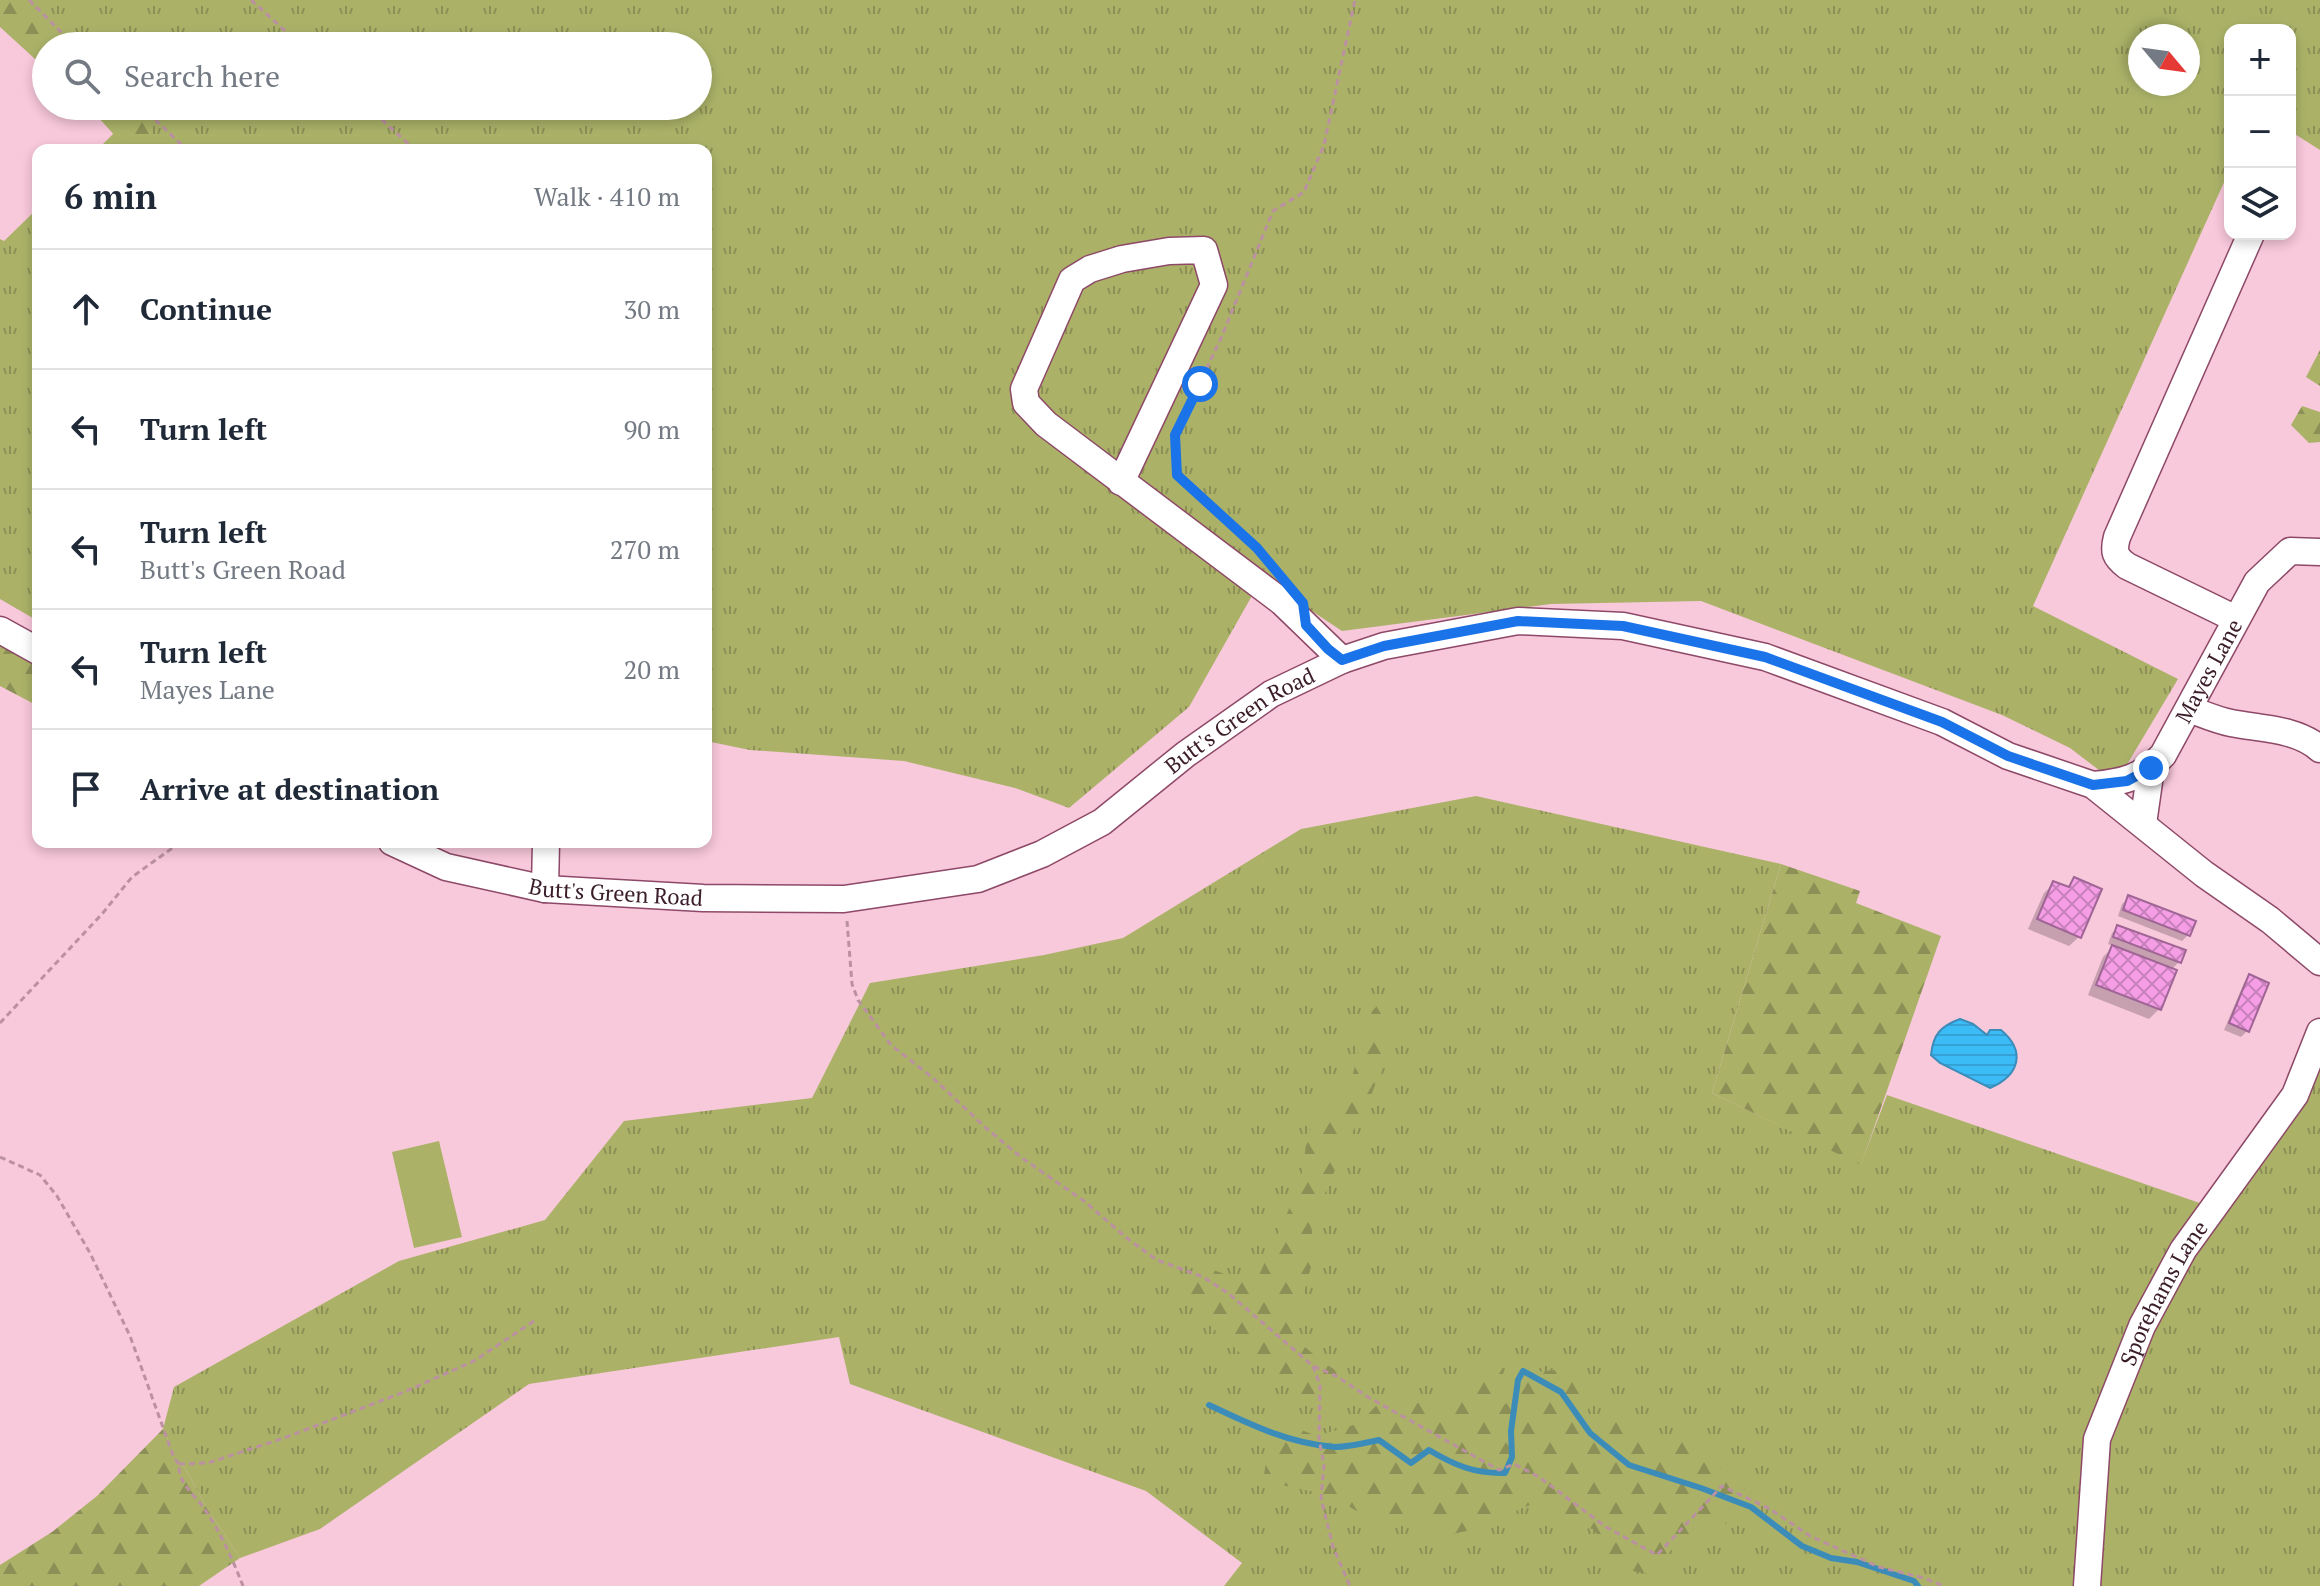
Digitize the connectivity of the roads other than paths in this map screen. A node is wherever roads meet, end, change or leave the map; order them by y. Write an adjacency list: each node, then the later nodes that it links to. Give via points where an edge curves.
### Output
1 (2248, 240): 4 (street, via 2114,549 2127,566)
2 (1121, 482): 2 (street, via 1214,285 1204,250 1122,259 1072,280 1024,389 1026,403 1046,424); 7 (street, via 1282,602)
3 (2320, 552): 4 (street, Mayes Lane, via 2290,551 2257,582)
4 (2236, 619): 8 (street, Mayes Lane)
5 (0, 630): 6 (street)
6 (32, 648)
7 (1342, 660): 11 (street, Butt's Green Road, via 1384,646 1518,621 1623,626 1765,657); 15 (street, Butt's Green Road, via 1271,694 1102,822 1042,854 978,879 844,899)
8 (2189, 709): 9 (street, via 2284,732); 10 (street, Mayes Lane)
9 (2320, 749)
10 (2151, 768): 11 (street, via 2127,781); 12 (street)
11 (2093, 785): 12 (street)
12 (2143, 824): 16 (street)
13 (405, 848): 15 (street, Butt's Green Road, via 446,867)
14 (546, 848): 15 (street)
15 (545, 889)
16 (2320, 962)
17 (2320, 1032): 18 (street, Sporehams Lane, via 2295,1095 2183,1250 2142,1326 2097,1439)
18 (2087, 1586)

